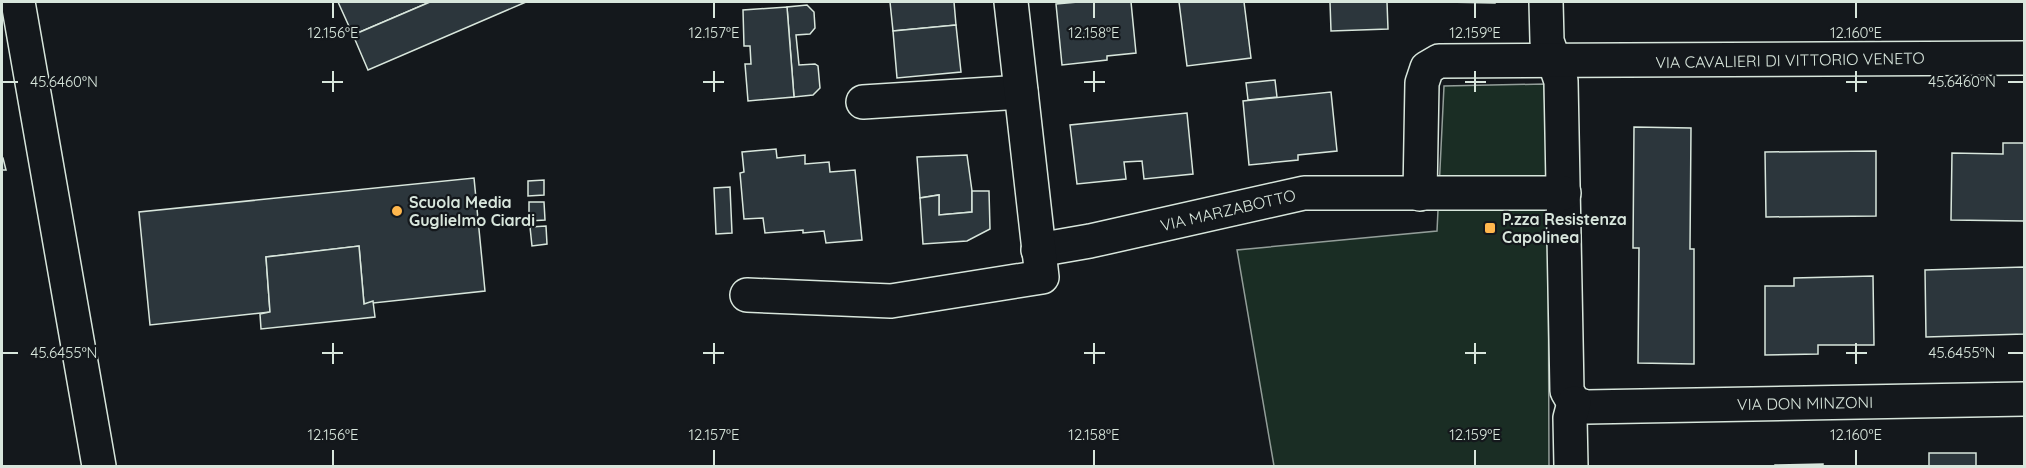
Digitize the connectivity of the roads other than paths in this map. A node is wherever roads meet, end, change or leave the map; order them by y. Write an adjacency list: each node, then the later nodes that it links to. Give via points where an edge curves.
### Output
1 (18, 2): 14 (street)
2 (1011, 2): 6 (street)
3 (1546, 2): 5 (street, via 1547,41)
4 (2025, 58): 5 (street, VIA CAVALIERI DI VITTORIO VENETO)
5 (1555, 62): 8 (street, via 1561,81); 9 (street, VIA CAVALIERI DI VITTORIO VENETO, via 1439,62 1427,68 1422,83)
6 (1021, 92): 7 (street); 10 (street)
7 (863, 102)
8 (1564, 193): 9 (street, VIA MARZABOTTO); 13 (street, via 1567,391)
9 (1420, 195): 10 (street, VIA MARZABOTTO, via 1304,193)
10 (1038, 250): 11 (street, via 1041,277 891,302)
11 (747, 295)
12 (2025, 399): 13 (street, VIA DON MINZONI)
13 (1580, 405): 15 (street, via 1570,418)
14 (99, 466)
15 (1570, 466)

